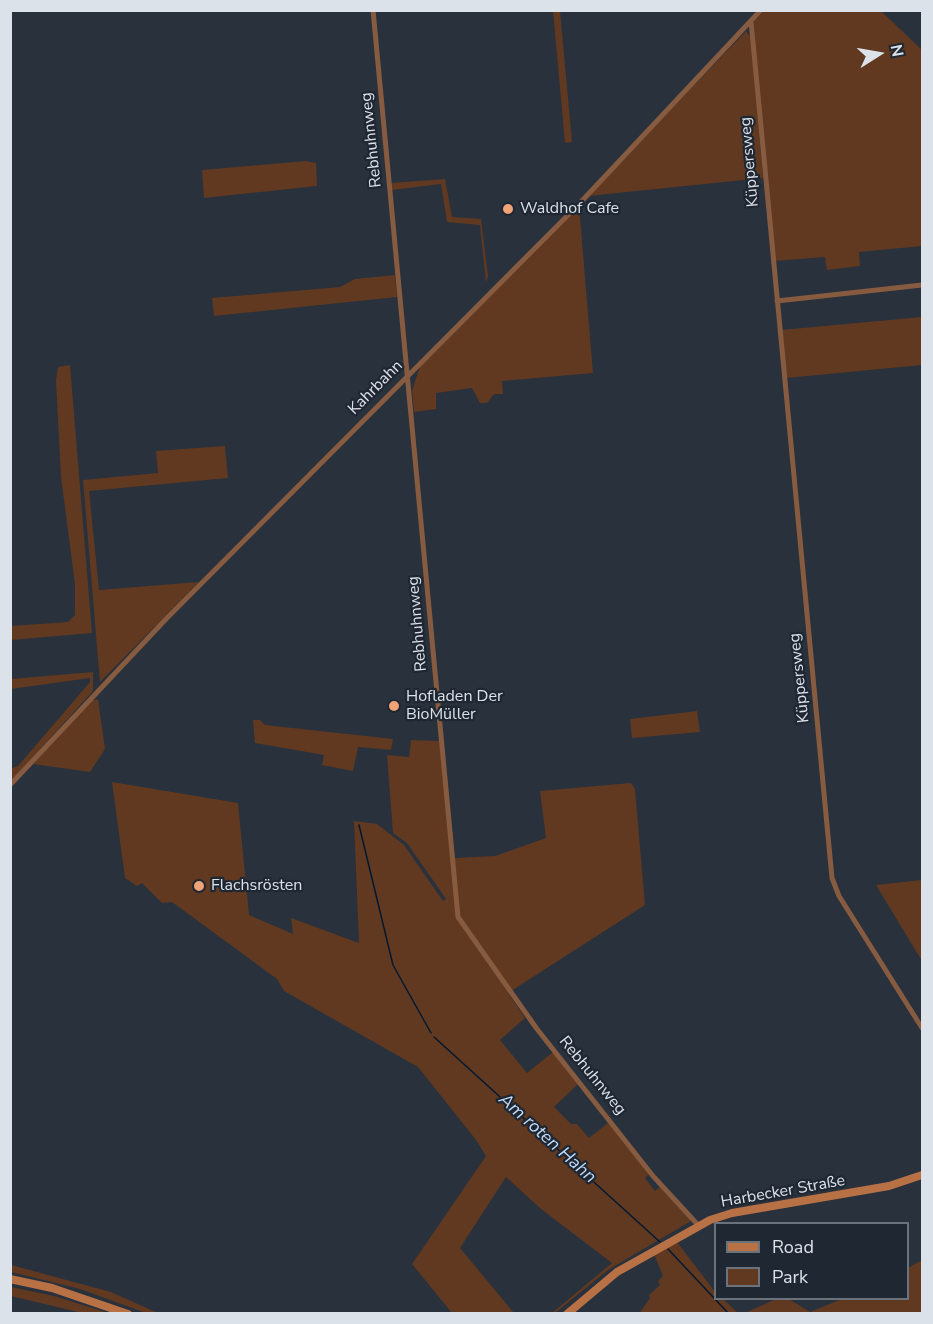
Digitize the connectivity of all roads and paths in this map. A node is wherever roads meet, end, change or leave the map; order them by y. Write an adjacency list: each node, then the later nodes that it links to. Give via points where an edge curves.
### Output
1 (373, 10): 6 (street, Rebhuhnweg)
2 (761, 10): 3 (street, Kahrbahn)
3 (751, 21): 5 (street, Küppersweg); 7 (street, Kahrbahn, via 579,204)
4 (922, 285): 5 (street)
5 (777, 301): 10 (street, Küppersweg, via 832,878 839,896)
6 (407, 359): 7 (street); 8 (street, Rebhuhnweg)
7 (419, 364): 8 (street, Kahrbahn)
8 (409, 376): 9 (street, Kahrbahn, via 181,604); 12 (street, Rebhuhnweg, via 458,917 537,1029 653,1176)
9 (10, 785)
10 (922, 1028)
11 (922, 1175): 12 (main road, Harbecker Straße, via 870,1190 732,1213)
12 (698, 1225): 15 (main road, Harbecker Straße, via 616,1272)
13 (10, 1279): 14 (main road, via 52,1288)
14 (128, 1314)
15 (567, 1314)

